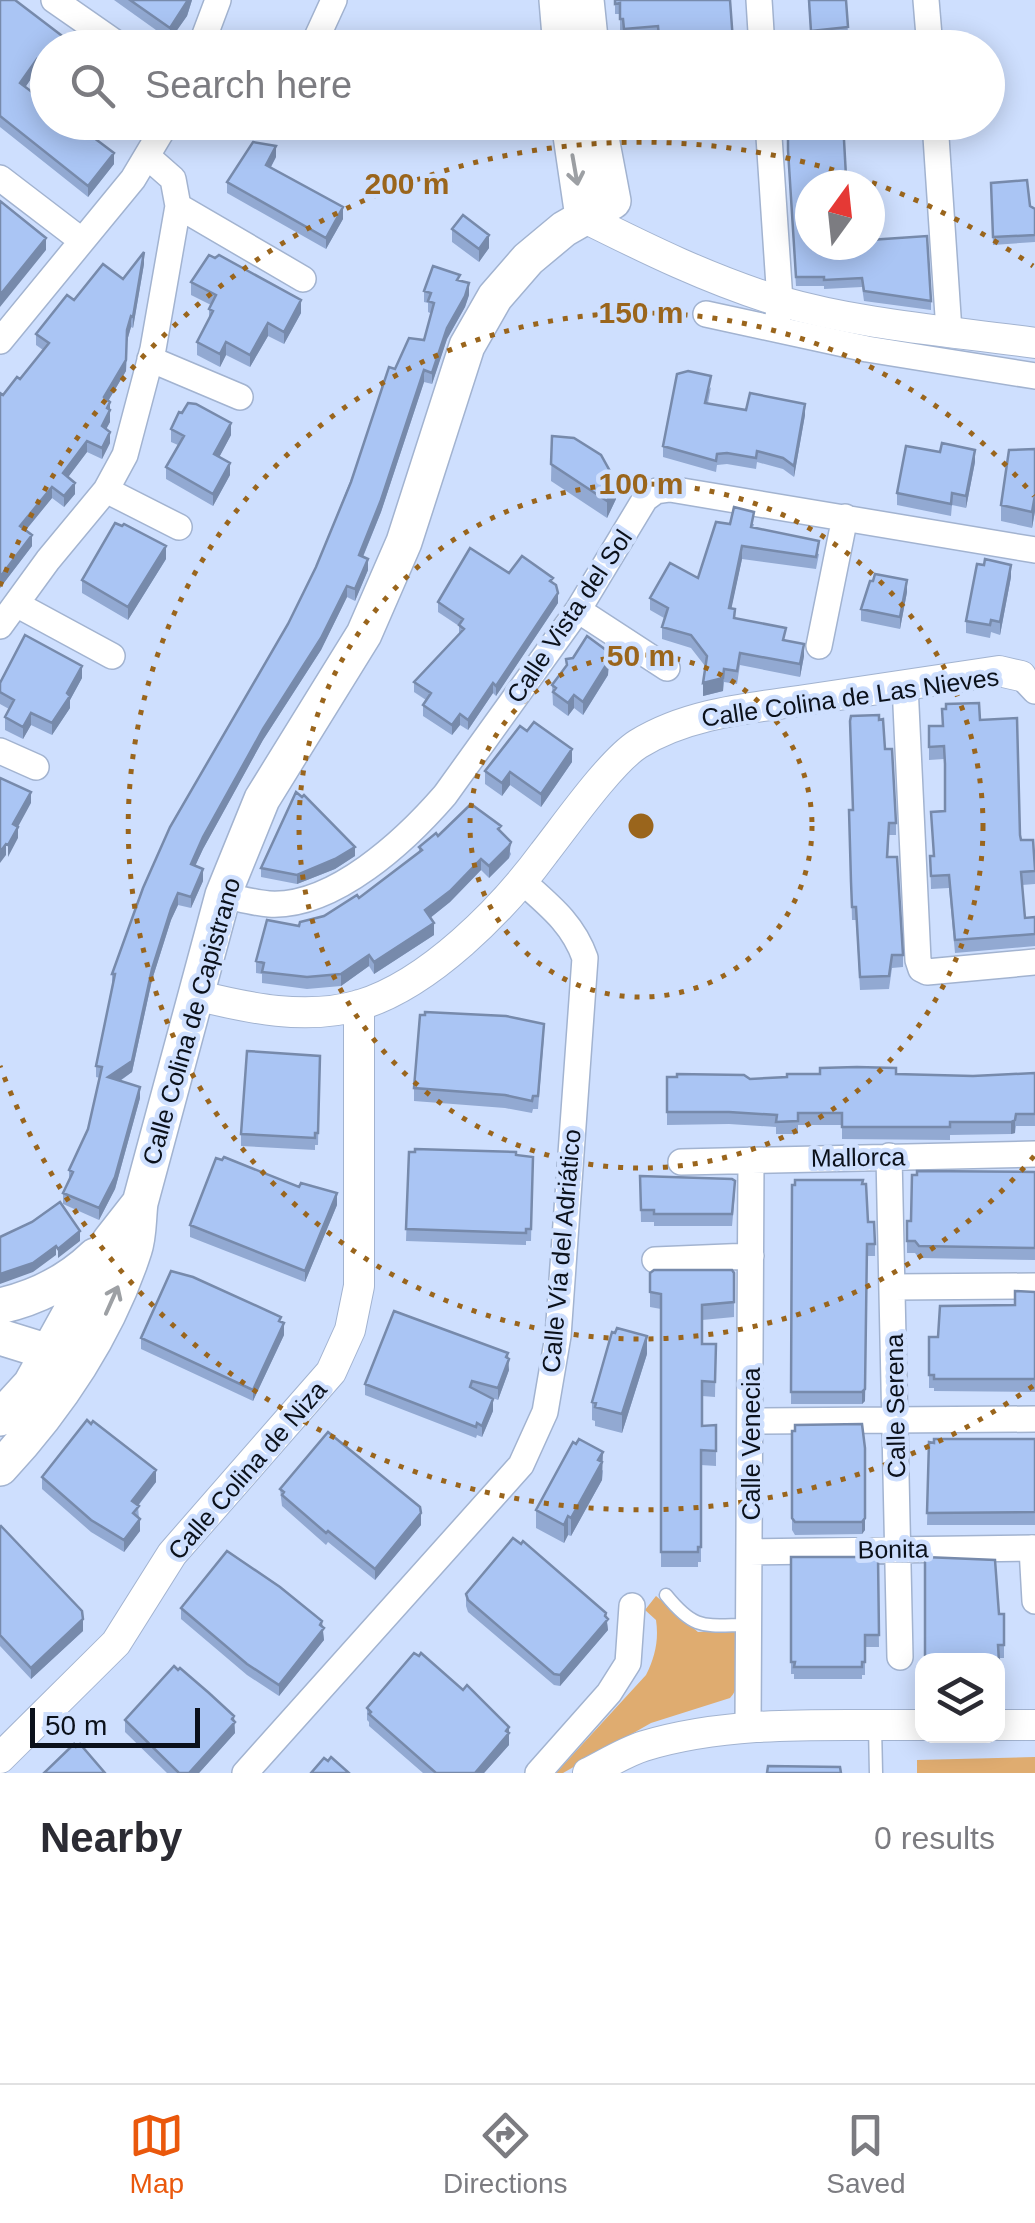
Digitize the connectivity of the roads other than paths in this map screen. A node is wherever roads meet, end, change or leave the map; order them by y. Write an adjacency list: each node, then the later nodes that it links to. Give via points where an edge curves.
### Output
1 (54, 0): 8 (street)
2 (218, 0): 9 (street)
3 (334, 0): 10 (street)
4 (557, 0): 11 (main road)
5 (586, 0): 12 (main road)
6 (759, 0): 13 (street)
7 (926, 0): 14 (street)
8 (97, 30)
9 (207, 30)
10 (320, 30)
11 (560, 30)
12 (589, 30)
13 (761, 30)
14 (928, 30)
15 (157, 140): 20 (street)
16 (576, 140): 23 (main road, one-way to 23)
17 (599, 140): 23 (main road)
18 (769, 140): 27 (street)
19 (936, 140): 28 (street)
20 (148, 157): 22 (street, via 172,179); 24 (street)
21 (0, 178): 24 (street)
22 (178, 206): 25 (street); 31 (street)
23 (604, 218): 27 (street, via 665,259); 49 (main road, Calle Colina de Capistrano, via 528,259 495,297 467,346 404,542 364,634 262,799)
24 (81, 240): 29 (street)
25 (303, 279)
26 (706, 314): 27 (street)
27 (778, 315): 28 (street); 32 (street, via 868,349)
28 (950, 331): 30 (street)
29 (0, 341)
30 (1035, 344)
31 (150, 359): 33 (street); 34 (street, via 124,455)
32 (1035, 376)
33 (240, 398)
34 (106, 490): 36 (street); 38 (street)
35 (845, 517): 37 (street, Calle Vista del Sol); 39 (street, Calle Vista del Sol, via 656,491 644,499); 41 (street)
36 (179, 527)
37 (1035, 550)
38 (16, 604): 40 (street); 42 (street)
39 (578, 610): 43 (street); 49 (street, Calle Vista del Sol, via 422,822 346,883 315,896 272,904)
40 (0, 626)
41 (819, 646)
42 (112, 656)
43 (667, 668)
44 (1028, 683): 45 (street, Calle Colina de Las Nieves, via 999,671)
45 (905, 685): 48 (street, Calle Colina de Las Nieves, via 674,724 633,747); 50 (street, via 921,968)
46 (0, 751): 47 (street)
47 (36, 767)
48 (523, 882): 52 (street, Calle Colina de Las Nieves, via 446,956); 86 (street, Calle Vía del Adriático, via 564,918 585,958 558,1336 545,1412 520,1465)
49 (223, 895): 51 (main road, Calle Colina de Capistrano)
50 (1035, 962)
51 (195, 995): 52 (street, Calle Colina de Las Nieves, via 256,1010); 57 (main road, Calle Colina de Capistrano)
52 (359, 1005): 85 (street, Calle Colina de Niza, via 360,1286 350,1330 330,1372 172,1554 116,1644)
53 (1035, 1154): 54 (street, Mallorca)
54 (890, 1156): 55 (street, Mallorca); 62 (street, Calle Serena)
55 (751, 1160): 56 (street, Mallorca); 59 (street, Calle Venecia)
56 (681, 1162)
57 (140, 1204): 58 (main road, Calle Colina de Capistrano); 65 (main road, Calle Colina de Capistrano, one-way to 57, via 136,1247)
58 (110, 1241): 63 (main road, via 78,1273); 65 (main road, Calle Colina de Capistrano)
59 (751, 1256): 60 (street); 70 (street, Calle Venecia)
60 (655, 1260)
61 (1035, 1286): 62 (street)
62 (894, 1287): 69 (street, Calle Serena)
63 (0, 1306)
64 (0, 1337): 65 (main road)
65 (65, 1358): 66 (main road, Calle Colina de Capistrano)
66 (31, 1384): 67 (main road, Calle Colina de Capistrano); 71 (main road, Calle Colina de Capistrano)
67 (0, 1418)
68 (1035, 1418): 69 (street)
69 (894, 1420): 70 (street); 72 (street, Calle Serena)
70 (751, 1421): 74 (street, Calle Venecia)
71 (0, 1468)
72 (897, 1548): 73 (street, Bonita); 74 (street, Bonita); 79 (street, Calle Serena)
73 (1034, 1548): 76 (street)
74 (750, 1552): 78 (street, Calle Venecia)
75 (666, 1596): 78 (lane, via 685,1619 702,1625)
76 (1035, 1602)
77 (632, 1606): 87 (street, via 628,1663)
78 (750, 1625): 84 (street, Calle Venecia)
79 (900, 1657)
80 (1005, 1725): 81 (street)
81 (1035, 1725)
82 (875, 1726): 83 (street); 84 (street); 89 (lane)
83 (915, 1726)
84 (748, 1728): 88 (street, via 641,1747)
85 (0, 1758)
86 (245, 1773)
87 (538, 1773)
88 (588, 1773)
89 (876, 1773)

